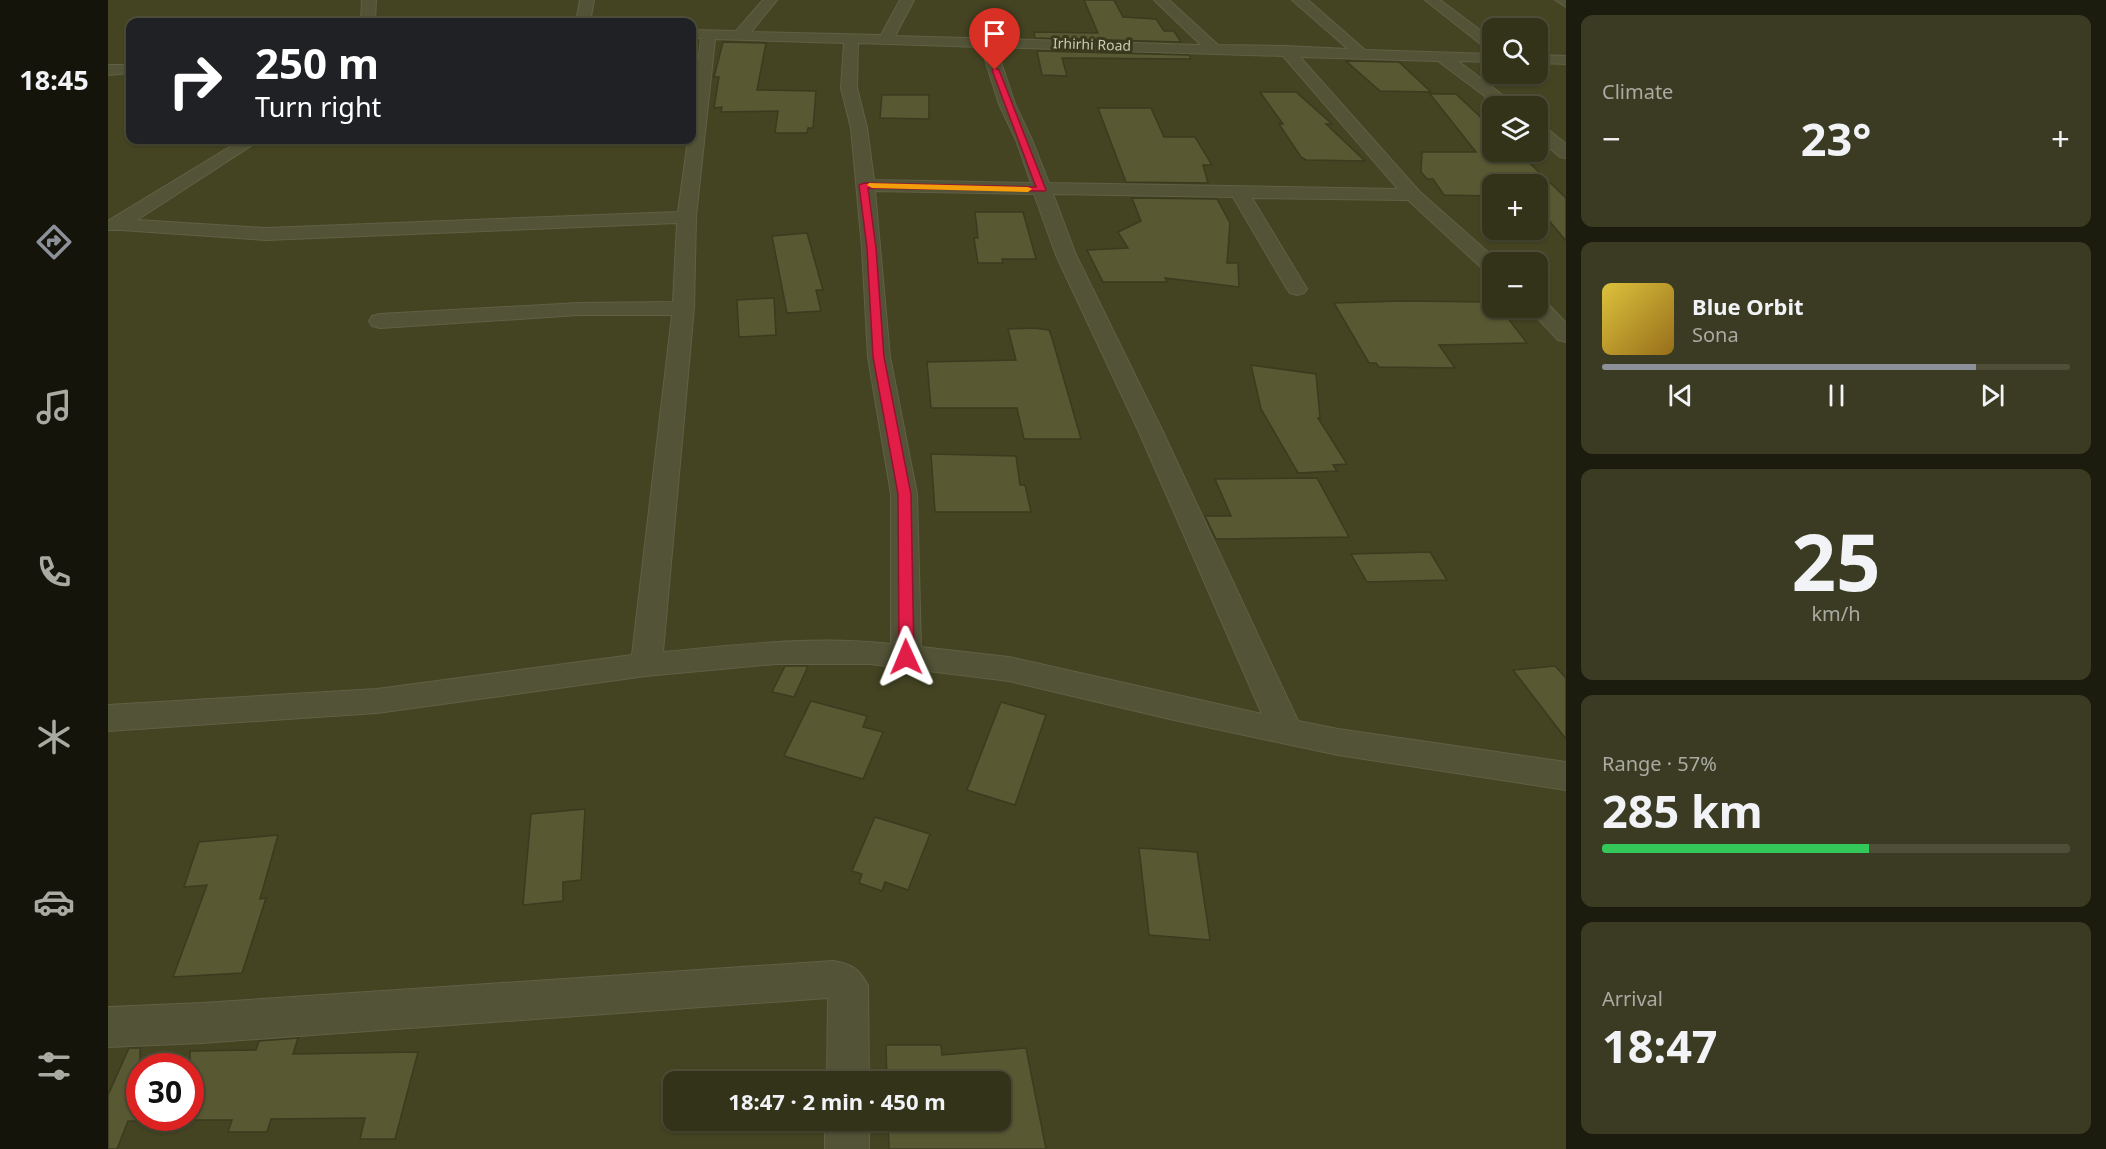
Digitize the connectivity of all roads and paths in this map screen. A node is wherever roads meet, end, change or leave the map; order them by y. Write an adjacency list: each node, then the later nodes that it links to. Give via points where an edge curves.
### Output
1 (369, 0): 10 (street)
2 (587, 0): 11 (street)
3 (770, 0): 13 (street)
4 (907, 0): 16 (street)
5 (1161, 0): 18 (street)
6 (1299, 0): 20 (street)
7 (1432, 0): 15 (street)
8 (1562, 0): 9 (street)
9 (1566, 3)
10 (368, 18)
11 (584, 18)
12 (700, 33): 13 (street, Irhirhi Road); 27 (street)
13 (741, 34): 14 (street, Irhirhi Road)
14 (851, 37): 16 (street, Irhirhi Road); 33 (street, via 849,88 859,128)
15 (1482, 38)
16 (886, 39): 17 (street, Irhirhi Road)
17 (987, 42): 18 (street, Irhirhi Road); 34 (street, via 1007,105)
18 (1213, 48): 19 (street, Irhirhi Road)
19 (1286, 50): 20 (street, Irhirhi Road); 36 (street)
20 (1360, 53): 21 (street, Irhirhi Road)
21 (1440, 55): 22 (street, Irhirhi Road); 28 (street)
22 (1482, 57)
23 (1548, 59): 24 (street)
24 (1566, 60)
25 (126, 69): 26 (street)
26 (108, 70)
27 (696, 90)
28 (1494, 96)
29 (1548, 138): 32 (street)
30 (246, 144): 38 (street)
31 (692, 144): 37 (street)
32 (1566, 153)
33 (864, 185): 34 (street); 45 (street, via 879,357 904,494)
34 (1042, 190): 35 (street); 48 (street, via 1066,255)
35 (1240, 193): 36 (street); 40 (street)
36 (1413, 195): 39 (street)
37 (687, 217): 38 (street, via 266,234); 41 (street)
38 (113, 227)
39 (1482, 258)
40 (1297, 289)
41 (683, 308): 43 (street, via 579,309); 46 (street)
42 (1548, 317): 44 (street)
43 (380, 321)
44 (1566, 335)
45 (906, 657): 46 (street, via 776,653); 48 (street, via 1008,669)
46 (646, 665): 47 (street, via 377,701)
47 (108, 718)
48 (1286, 731): 49 (street)
49 (1566, 776)
50 (108, 1027): 51 (street, via 833,979 848,986)
51 (848, 1071)
52 (847, 1131): 53 (street)
53 (847, 1149)

